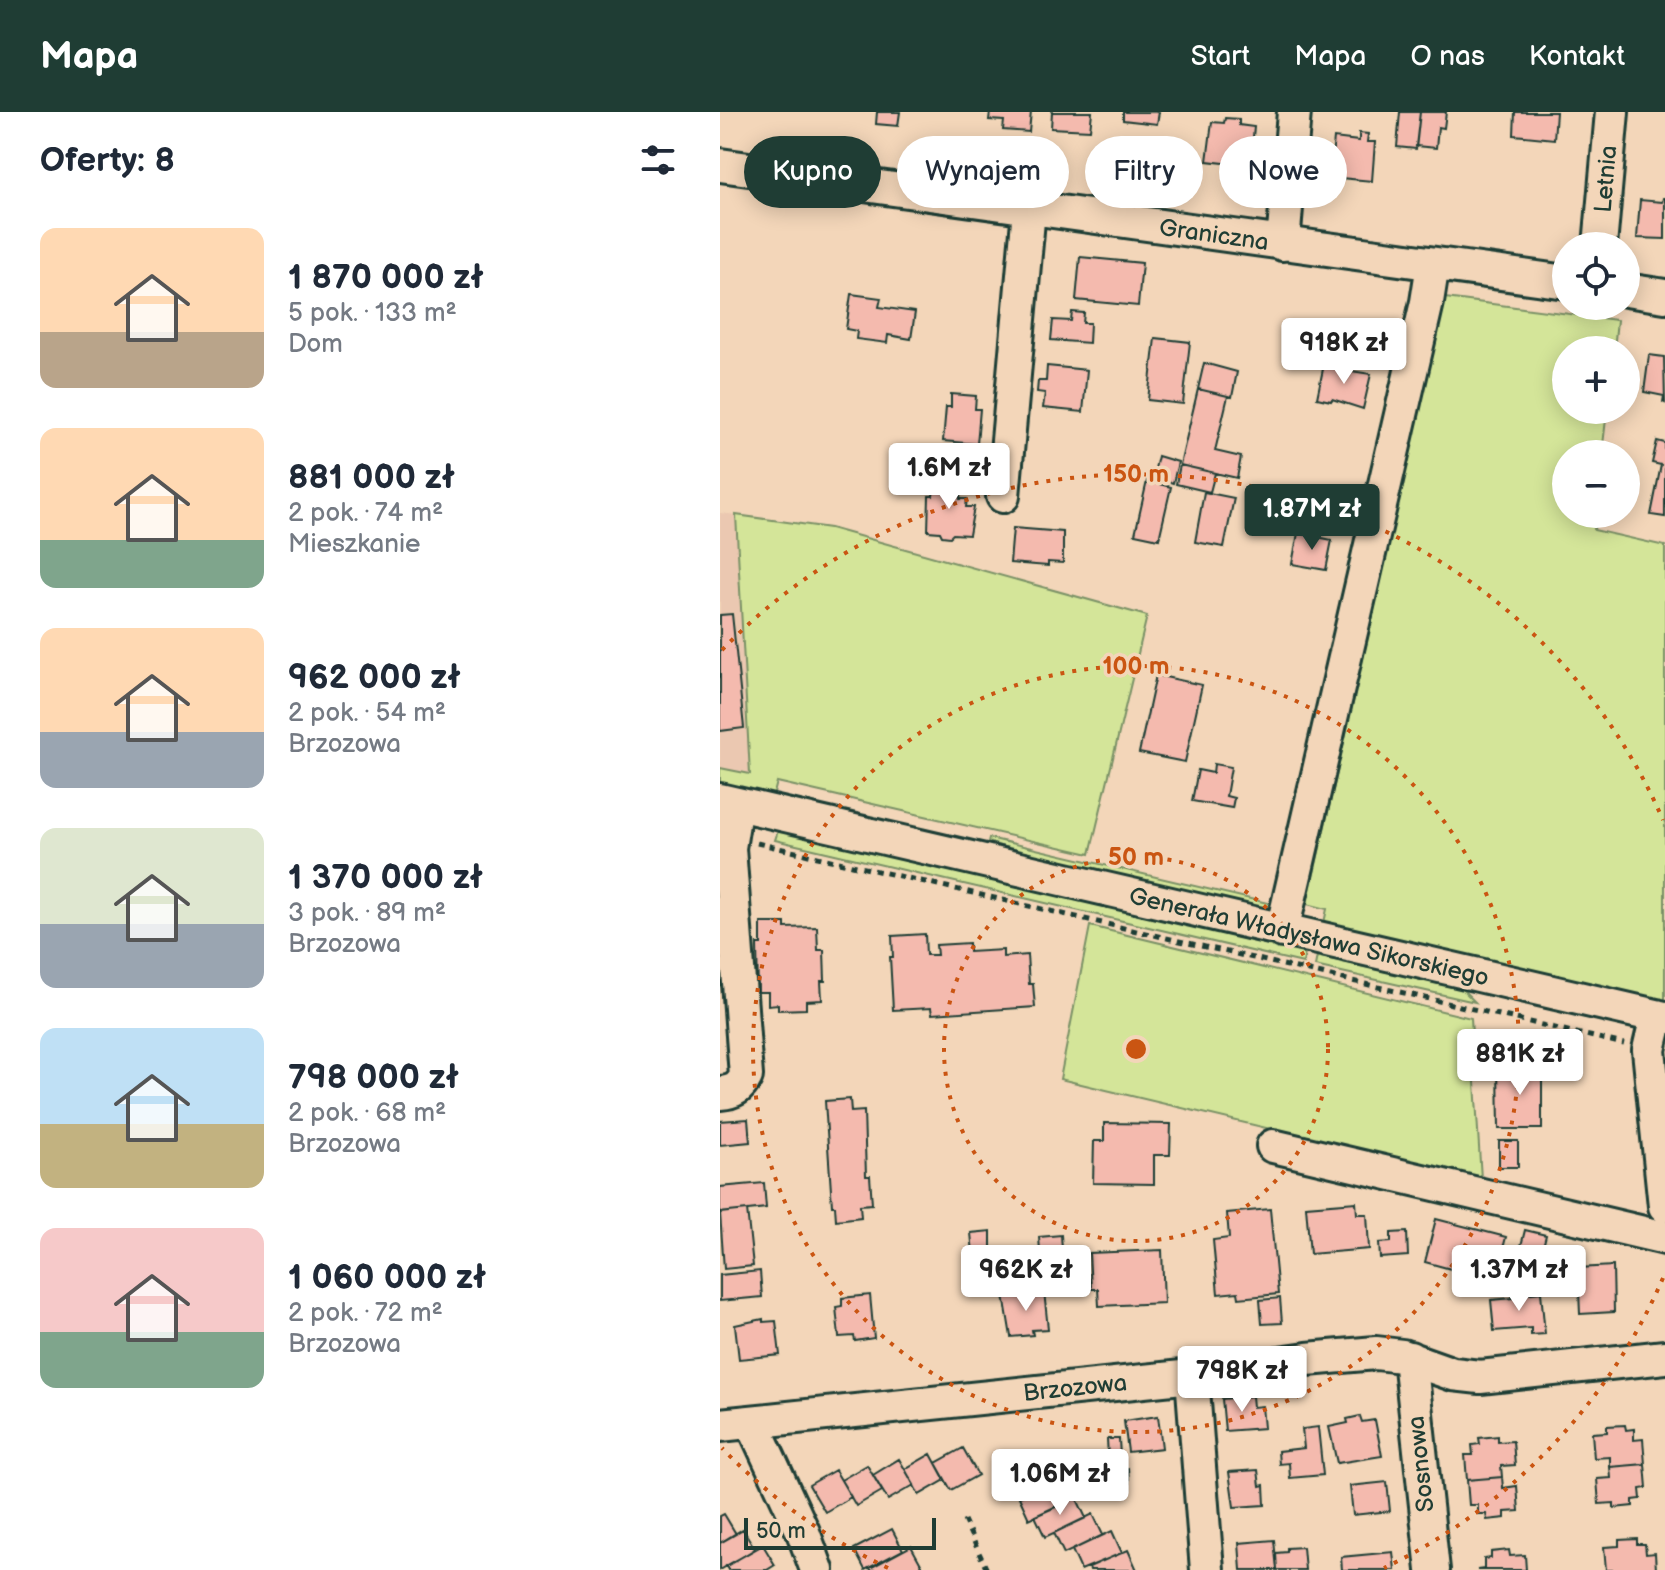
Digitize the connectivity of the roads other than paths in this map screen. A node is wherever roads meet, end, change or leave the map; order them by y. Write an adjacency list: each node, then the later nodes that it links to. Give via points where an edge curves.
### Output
1 (1294, 112): 6 (street)
2 (1612, 112): 5 (street, Letnia)
3 (720, 165): 4 (street, Graniczna)
4 (1029, 209): 6 (street, Graniczna); 11 (street)
5 (1601, 232)
6 (1283, 244): 7 (street, Graniczna)
7 (1433, 264): 8 (street, Graniczna); 13 (street)
8 (1552, 280)
9 (1640, 292): 10 (street)
10 (1665, 296)
11 (1003, 496)
12 (728, 802): 13 (street, Generała Władysława Sikorskiego); 15 (street, via 746,1076 741,1086)
13 (1282, 931): 14 (street, Generała Władysława Sikorskiego)
14 (1661, 1017): 16 (street, via 1649,1050 1642,1055)
15 (720, 1093)
16 (1661, 1128): 18 (street)
17 (1273, 1146): 19 (street)
18 (1665, 1206)
19 (1665, 1238)
20 (1665, 1357): 21 (street, Brzozowa, via 1480,1377 1453,1374)
21 (1410, 1358): 22 (street, Brzozowa, via 1387,1353 1343,1356); 27 (street, Sosnowa)
22 (1192, 1376): 23 (street, Brzozowa); 26 (street)
23 (752, 1422): 24 (street, Brzozowa); 25 (street)
24 (720, 1425)
25 (817, 1570)
26 (1207, 1570)
27 (1433, 1570)

